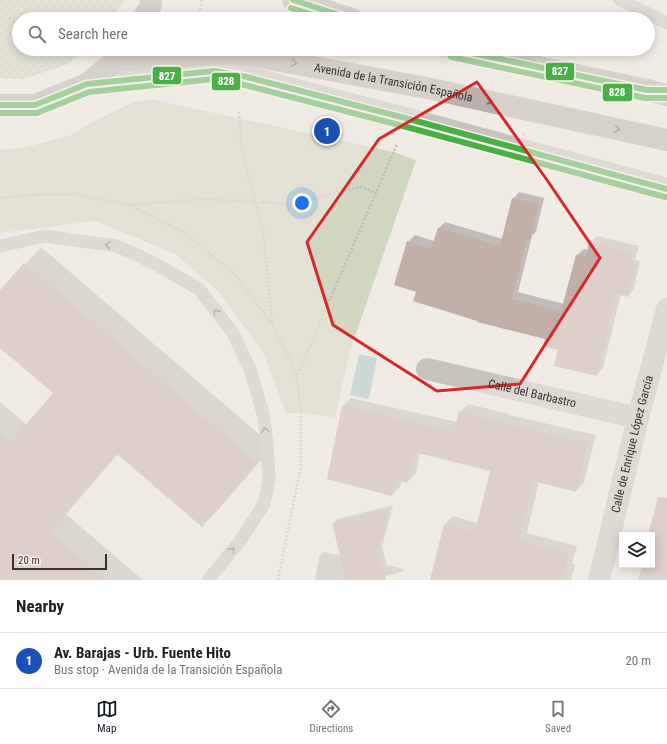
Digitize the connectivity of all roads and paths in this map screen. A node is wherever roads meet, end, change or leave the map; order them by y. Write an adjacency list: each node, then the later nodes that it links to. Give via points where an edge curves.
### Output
1 (151, 0): 5 (main road)
2 (202, 0): 6 (path)
3 (293, 0): 7 (main road)
4 (620, 0): 8 (lane)
5 (147, 12)
6 (199, 12)
7 (330, 12)
8 (645, 12)
9 (655, 17): 10 (lane)
10 (667, 23)
11 (118, 56): 14 (main road)
12 (253, 56): 19 (main road, Avenida de la Transición Española, one-way to 19, via 434,90)
13 (487, 56): 15 (main road)
14 (87, 84): 16 (main road, via 36,104); 20 (street, via 214,71 248,77)
15 (660, 92)
16 (0, 105)
17 (239, 112): 23 (path, via 242,150)
18 (399, 139): 21 (path)
19 (667, 140)
20 (667, 189)
21 (376, 193): 23 (path, via 361,187 291,204); 29 (path)
22 (0, 198): 24 (path, via 77,194)
23 (255, 202): 24 (path, via 206,199); 27 (path, via 263,231)
24 (128, 205): 27 (path, via 185,233 235,275)
25 (0, 246): 31 (lane, one-way to 25, via 240,541 264,504 268,480 263,413 250,369 233,333 199,289 154,263 116,246 45,236)
26 (667, 308): 30 (street, Calle de Enrique López García)
27 (272, 323): 29 (path)
28 (427, 369): 30 (street, Calle del Barbastro)
29 (297, 376): 32 (path, via 301,412 301,466)
30 (638, 418): 33 (street, Calle de Enrique López García)
31 (208, 580)
32 (278, 580)
33 (599, 580)

